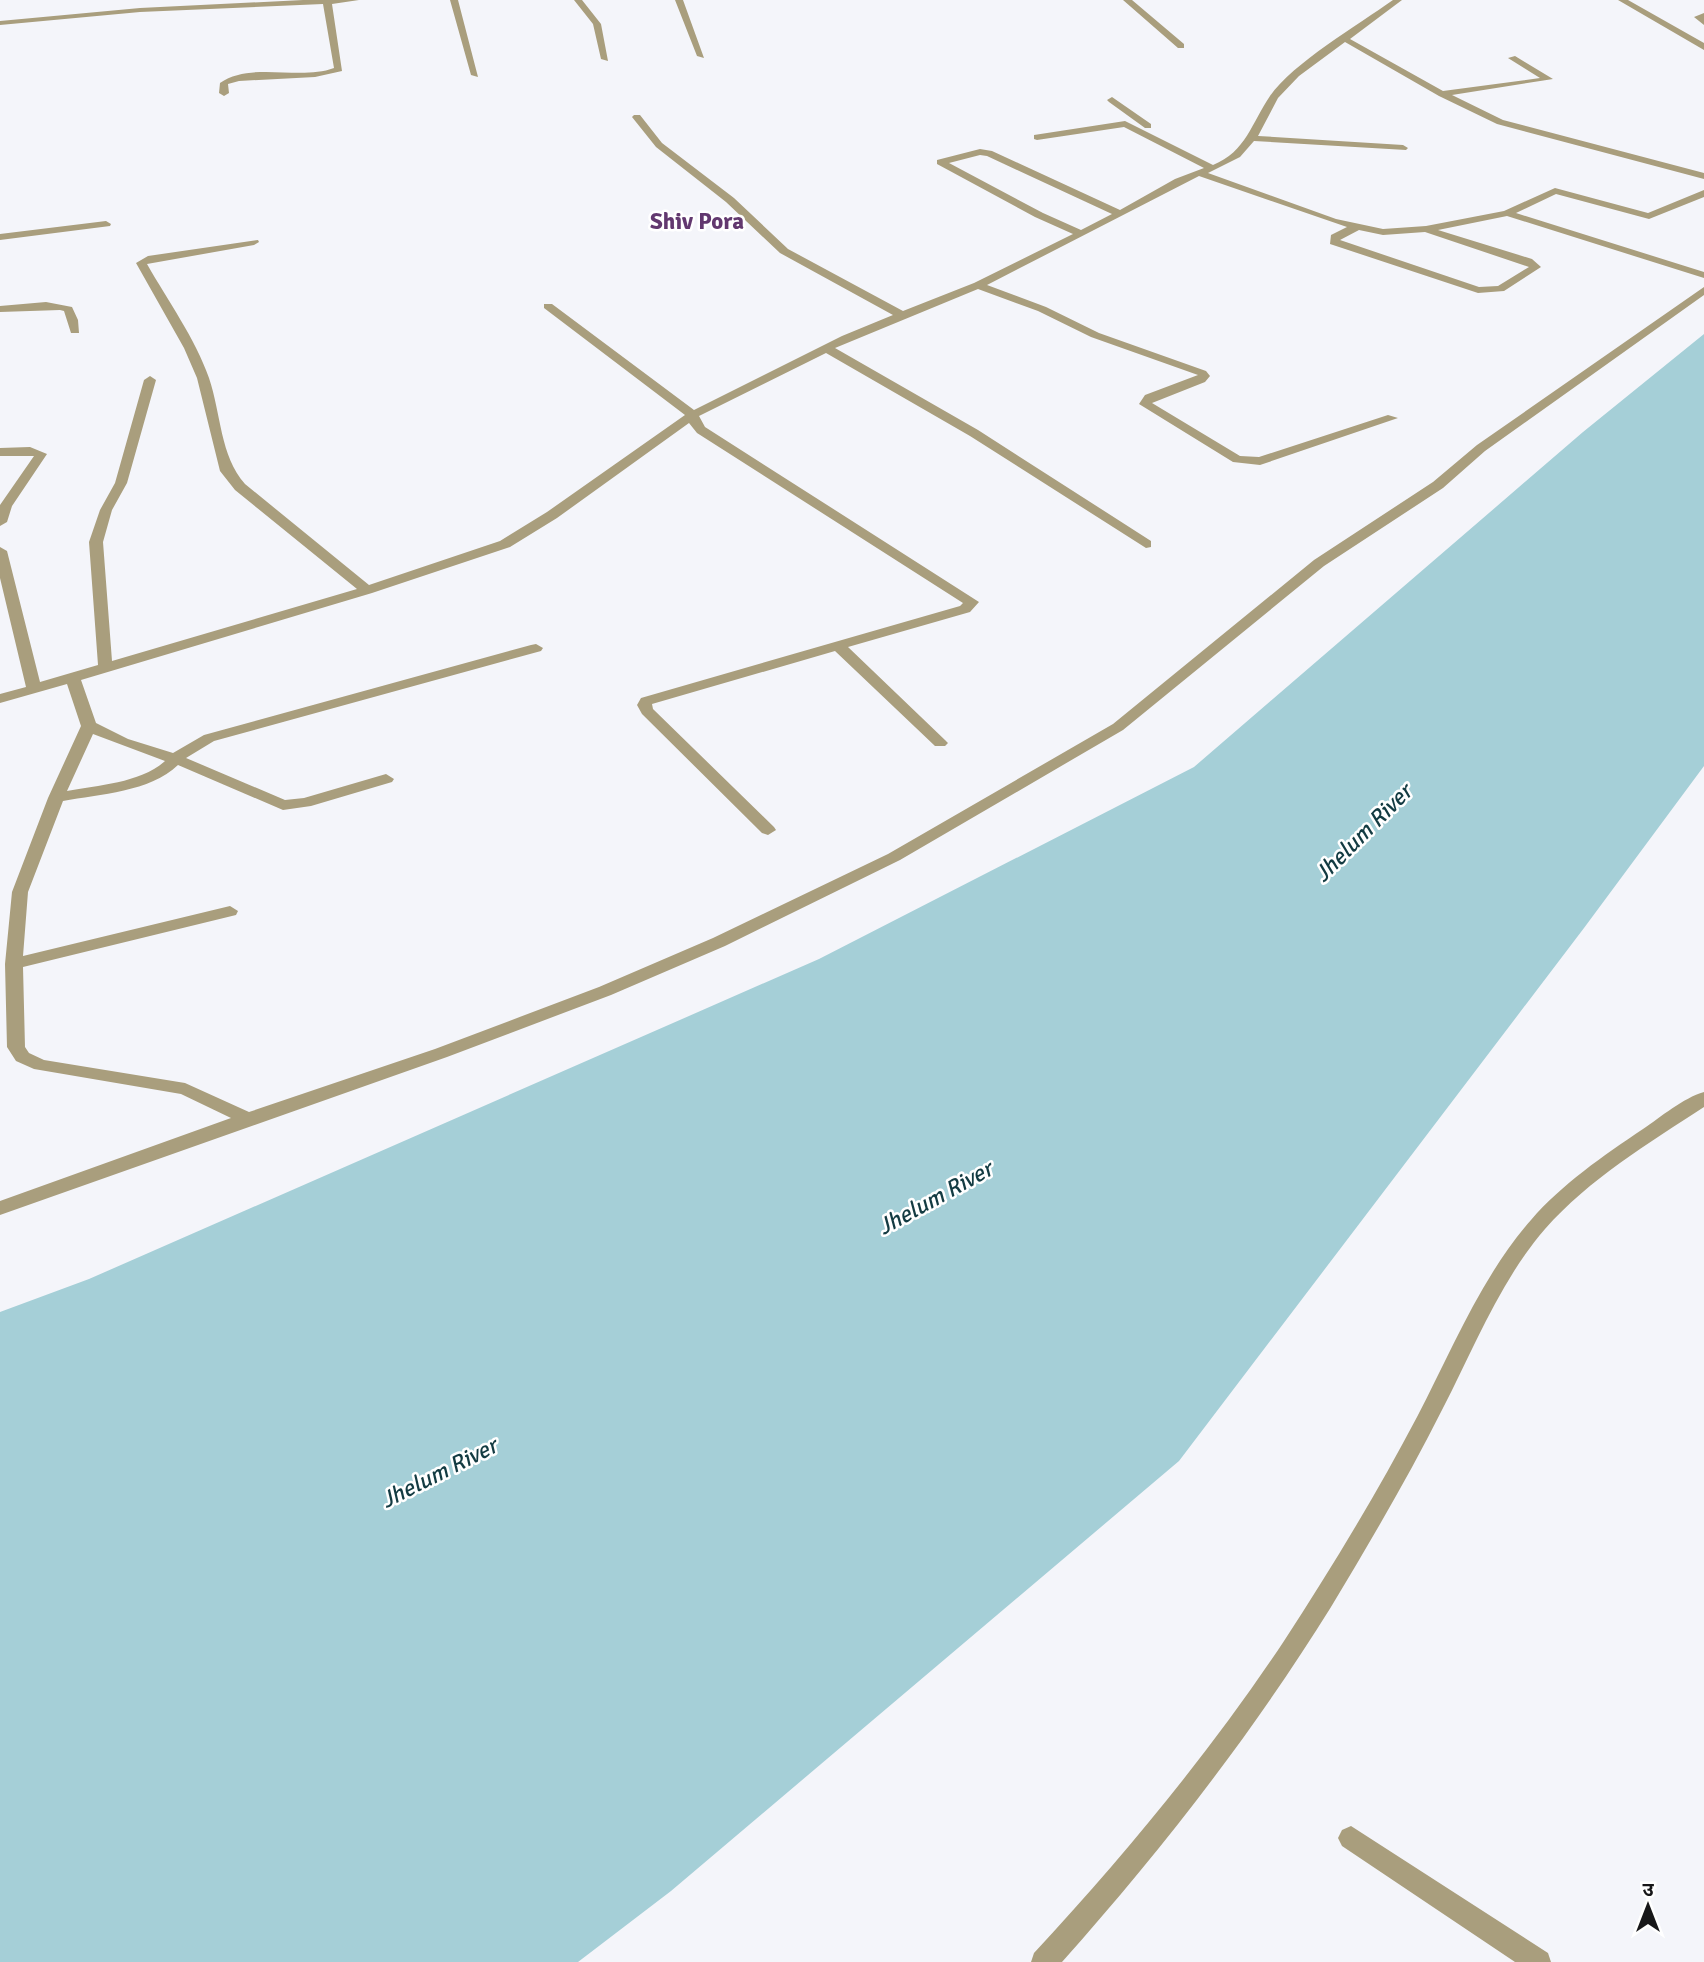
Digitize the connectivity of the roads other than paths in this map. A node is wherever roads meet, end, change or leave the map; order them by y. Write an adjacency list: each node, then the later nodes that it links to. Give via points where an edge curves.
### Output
1 (355, 0): 8 (street)
2 (454, 0): 18 (street)
3 (578, 0): 17 (street, via 597,24)
4 (679, 0): 15 (street)
5 (1127, 0): 13 (street)
6 (1398, 0): 12 (street)
7 (1622, 0): 14 (street)
8 (327, 1): 10 (street, via 140,10); 19 (street, via 339,69 232,79 224,83)
9 (1704, 15): 11 (street, via 1698,17)
10 (0, 23)
11 (1704, 23)
12 (1345, 39): 20 (street); 24 (street, via 1313,59 1274,97)
13 (1181, 46)
14 (1704, 47)
15 (701, 56)
16 (1512, 58): 20 (street, via 1549,79)
17 (605, 59)
18 (475, 75)
19 (224, 93)
20 (1442, 94): 28 (street, via 1517,128)
21 (1112, 100): 26 (street)
22 (637, 117): 43 (street, via 659,145 730,200 784,251)
23 (1037, 137): 26 (street, via 1125,124)
24 (1252, 138): 25 (street); 26 (street, via 1237,155)
25 (1403, 148)
26 (1217, 166): 27 (street)
27 (1199, 173): 31 (street); 33 (street)
28 (1704, 176)
29 (1704, 193): 30 (street, via 1651,216 1558,191)
30 (1507, 213): 34 (street); 38 (street)
31 (1120, 214): 35 (street); 35 (street, via 989,153 940,162)
32 (106, 224): 36 (street)
33 (1356, 227): 34 (street, via 1383,232); 34 (street, via 1335,237 1334,242 1478,290 1500,289 1536,267)
34 (1426, 229)
35 (1082, 234): 39 (street)
36 (0, 237)
37 (254, 242): 54 (street, via 141,263 203,378 226,471)
38 (1704, 275)
39 (978, 285): 43 (street); 48 (street, via 1095,335 1202,373 1201,380 1149,398 1145,404 1237,459 1261,461)
40 (1704, 290): 70 (street, via 1480,448 1438,485 1319,564 1118,727 894,857 719,942 605,991)
41 (548, 306): 47 (street)
42 (0, 309): 44 (street, via 65,307)
43 (901, 315): 45 (street)
44 (75, 331)
45 (825, 348): 47 (street); 51 (street, via 974,433)
46 (150, 380): 57 (street, via 121,484 96,542)
47 (693, 415): 54 (street, via 505,544); 55 (street, via 701,430 972,602 965,609)
48 (1392, 418)
49 (0, 452): 50 (street, via 41,454)
50 (0, 522)
51 (1146, 544)
52 (0, 551): 53 (street)
53 (5, 590): 59 (street)
54 (367, 590): 57 (street)
55 (837, 645): 62 (street); 66 (street, via 654,697 644,705)
56 (536, 648): 63 (street, via 209,738)
57 (106, 669): 58 (street)
58 (73, 679): 59 (street); 61 (street)
59 (34, 688): 60 (street)
60 (0, 699)
61 (89, 726): 63 (street); 65 (street)
62 (940, 743)
63 (175, 760): 64 (street, via 289,805); 65 (street, via 161,773 143,780)
64 (387, 779)
65 (56, 798): 68 (street, via 20,892)
66 (768, 830)
67 (230, 911): 68 (street)
68 (14, 964): 70 (street, via 16,1047 22,1057 40,1065 186,1089)
69 (1704, 1098): 73 (street, via 1594,1173 1520,1247 1403,1465 1248,1714 1124,1874)
70 (247, 1119): 71 (street)
71 (0, 1208)
72 (1351, 1838): 74 (street)
73 (1044, 1962)
74 (1538, 1962)

